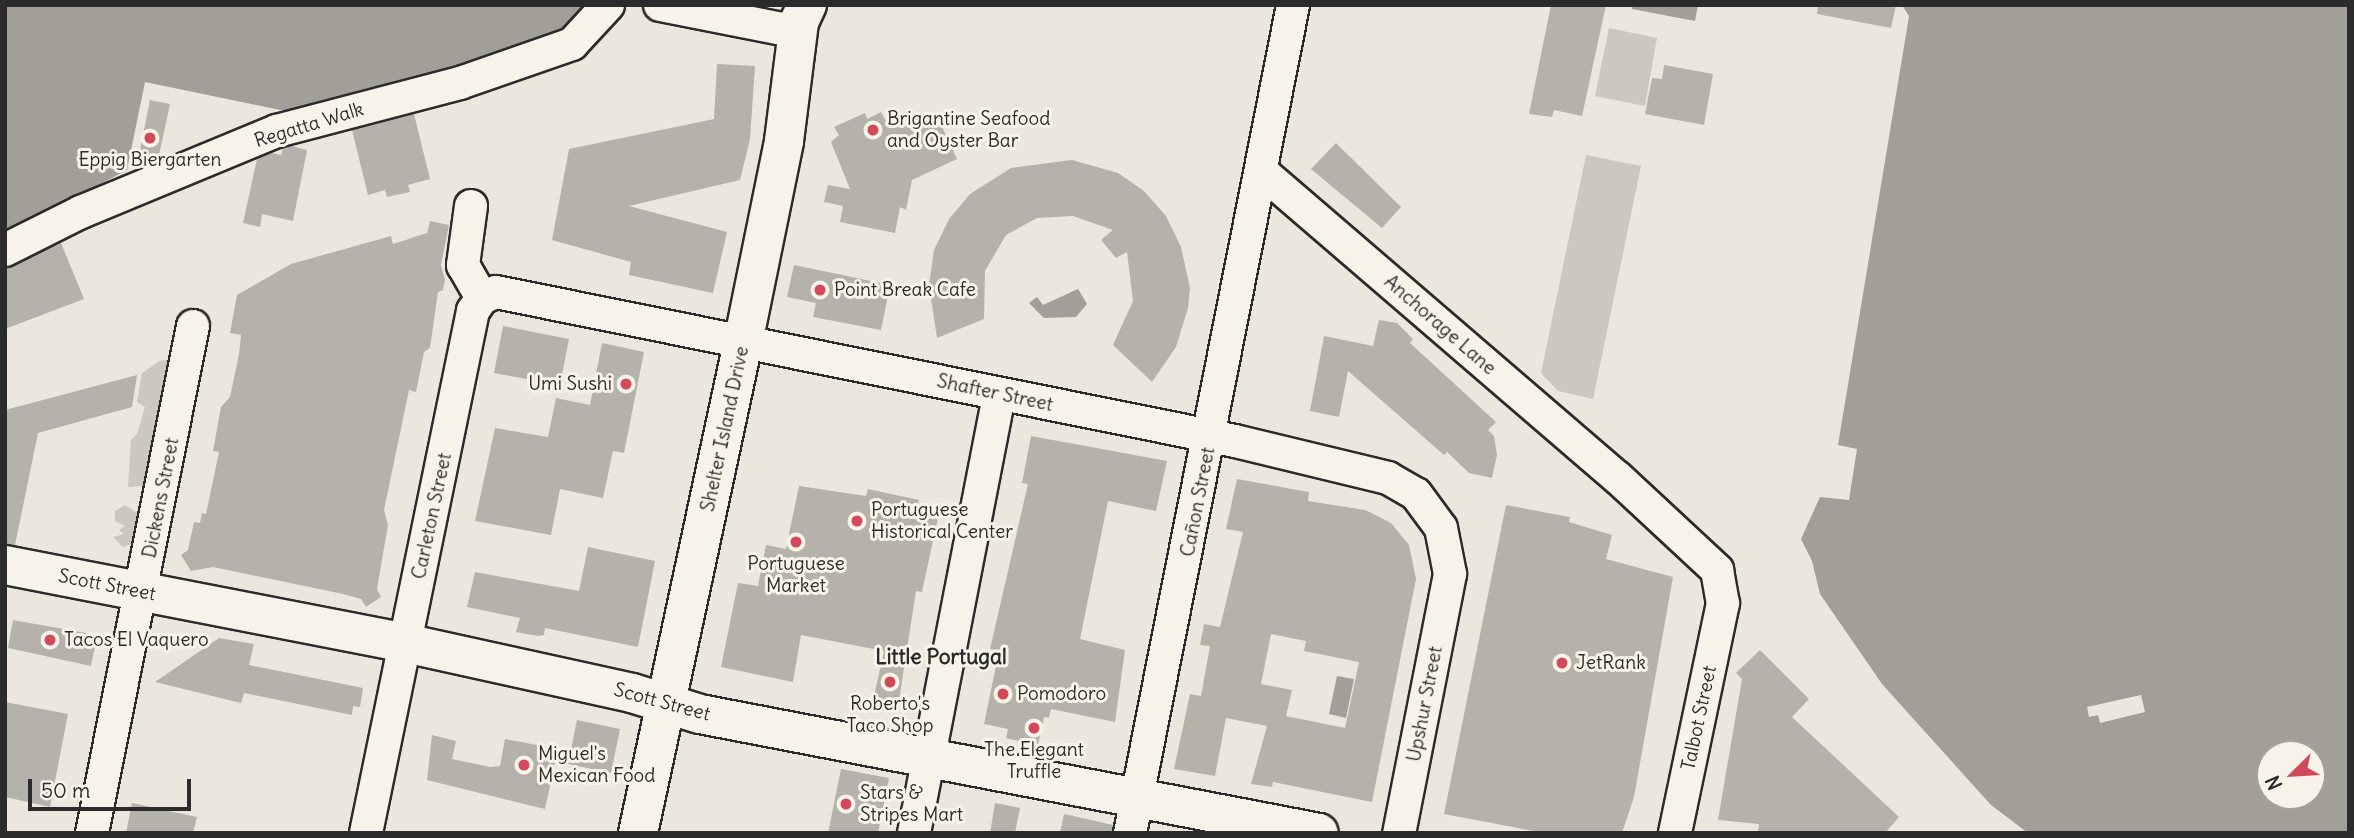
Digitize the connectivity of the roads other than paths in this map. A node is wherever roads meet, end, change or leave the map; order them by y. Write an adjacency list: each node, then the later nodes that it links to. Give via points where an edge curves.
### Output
1 (608, 5): 7 (street, Regatta Walk, via 572,44 460,83 277,131 81,212)
2 (660, 5): 4 (street)
3 (1293, 5): 5 (street)
4 (799, 16): 10 (main road, Shelter Island Drive, via 783,141)
5 (1261, 171): 12 (street, Cañon Street); 16 (street, Anchorage Lane, via 1710,561 1720,576)
6 (471, 206): 8 (street, via 463,265)
7 (5, 250)
8 (482, 298): 10 (street, Shafter Street, via 496,292); 17 (street, Carleton Street, via 473,311)
9 (194, 327): 15 (street, Dickens Street)
10 (743, 343): 11 (street, Shafter Street); 18 (main road, Shelter Island Drive)
11 (999, 394): 12 (street, Shafter Street); 19 (street)
12 (1211, 438): 14 (street, Shafter Street, via 1388,478 1416,494 1441,528 1449,550); 20 (street, Cañon Street)
13 (5, 565): 15 (main road, Scott Street)
14 (1450, 574): 26 (street, Upshur Street)
15 (142, 593): 17 (main road, Scott Street); 21 (street, Dickens Street)
16 (1723, 603): 27 (street, Talbot Street)
17 (405, 643): 18 (main road, Scott Street); 22 (street, Carleton Street)
18 (666, 702): 19 (main road, Scott Street, via 700,714); 23 (main road, Shelter Island Drive)
19 (930, 758): 20 (main road, Scott Street); 24 (street)
20 (1133, 816): 25 (main road, Scott Street)
21 (92, 833)
22 (366, 833)
23 (638, 833)
24 (914, 833)
25 (1320, 833)
26 (1399, 833)
27 (1675, 833)

